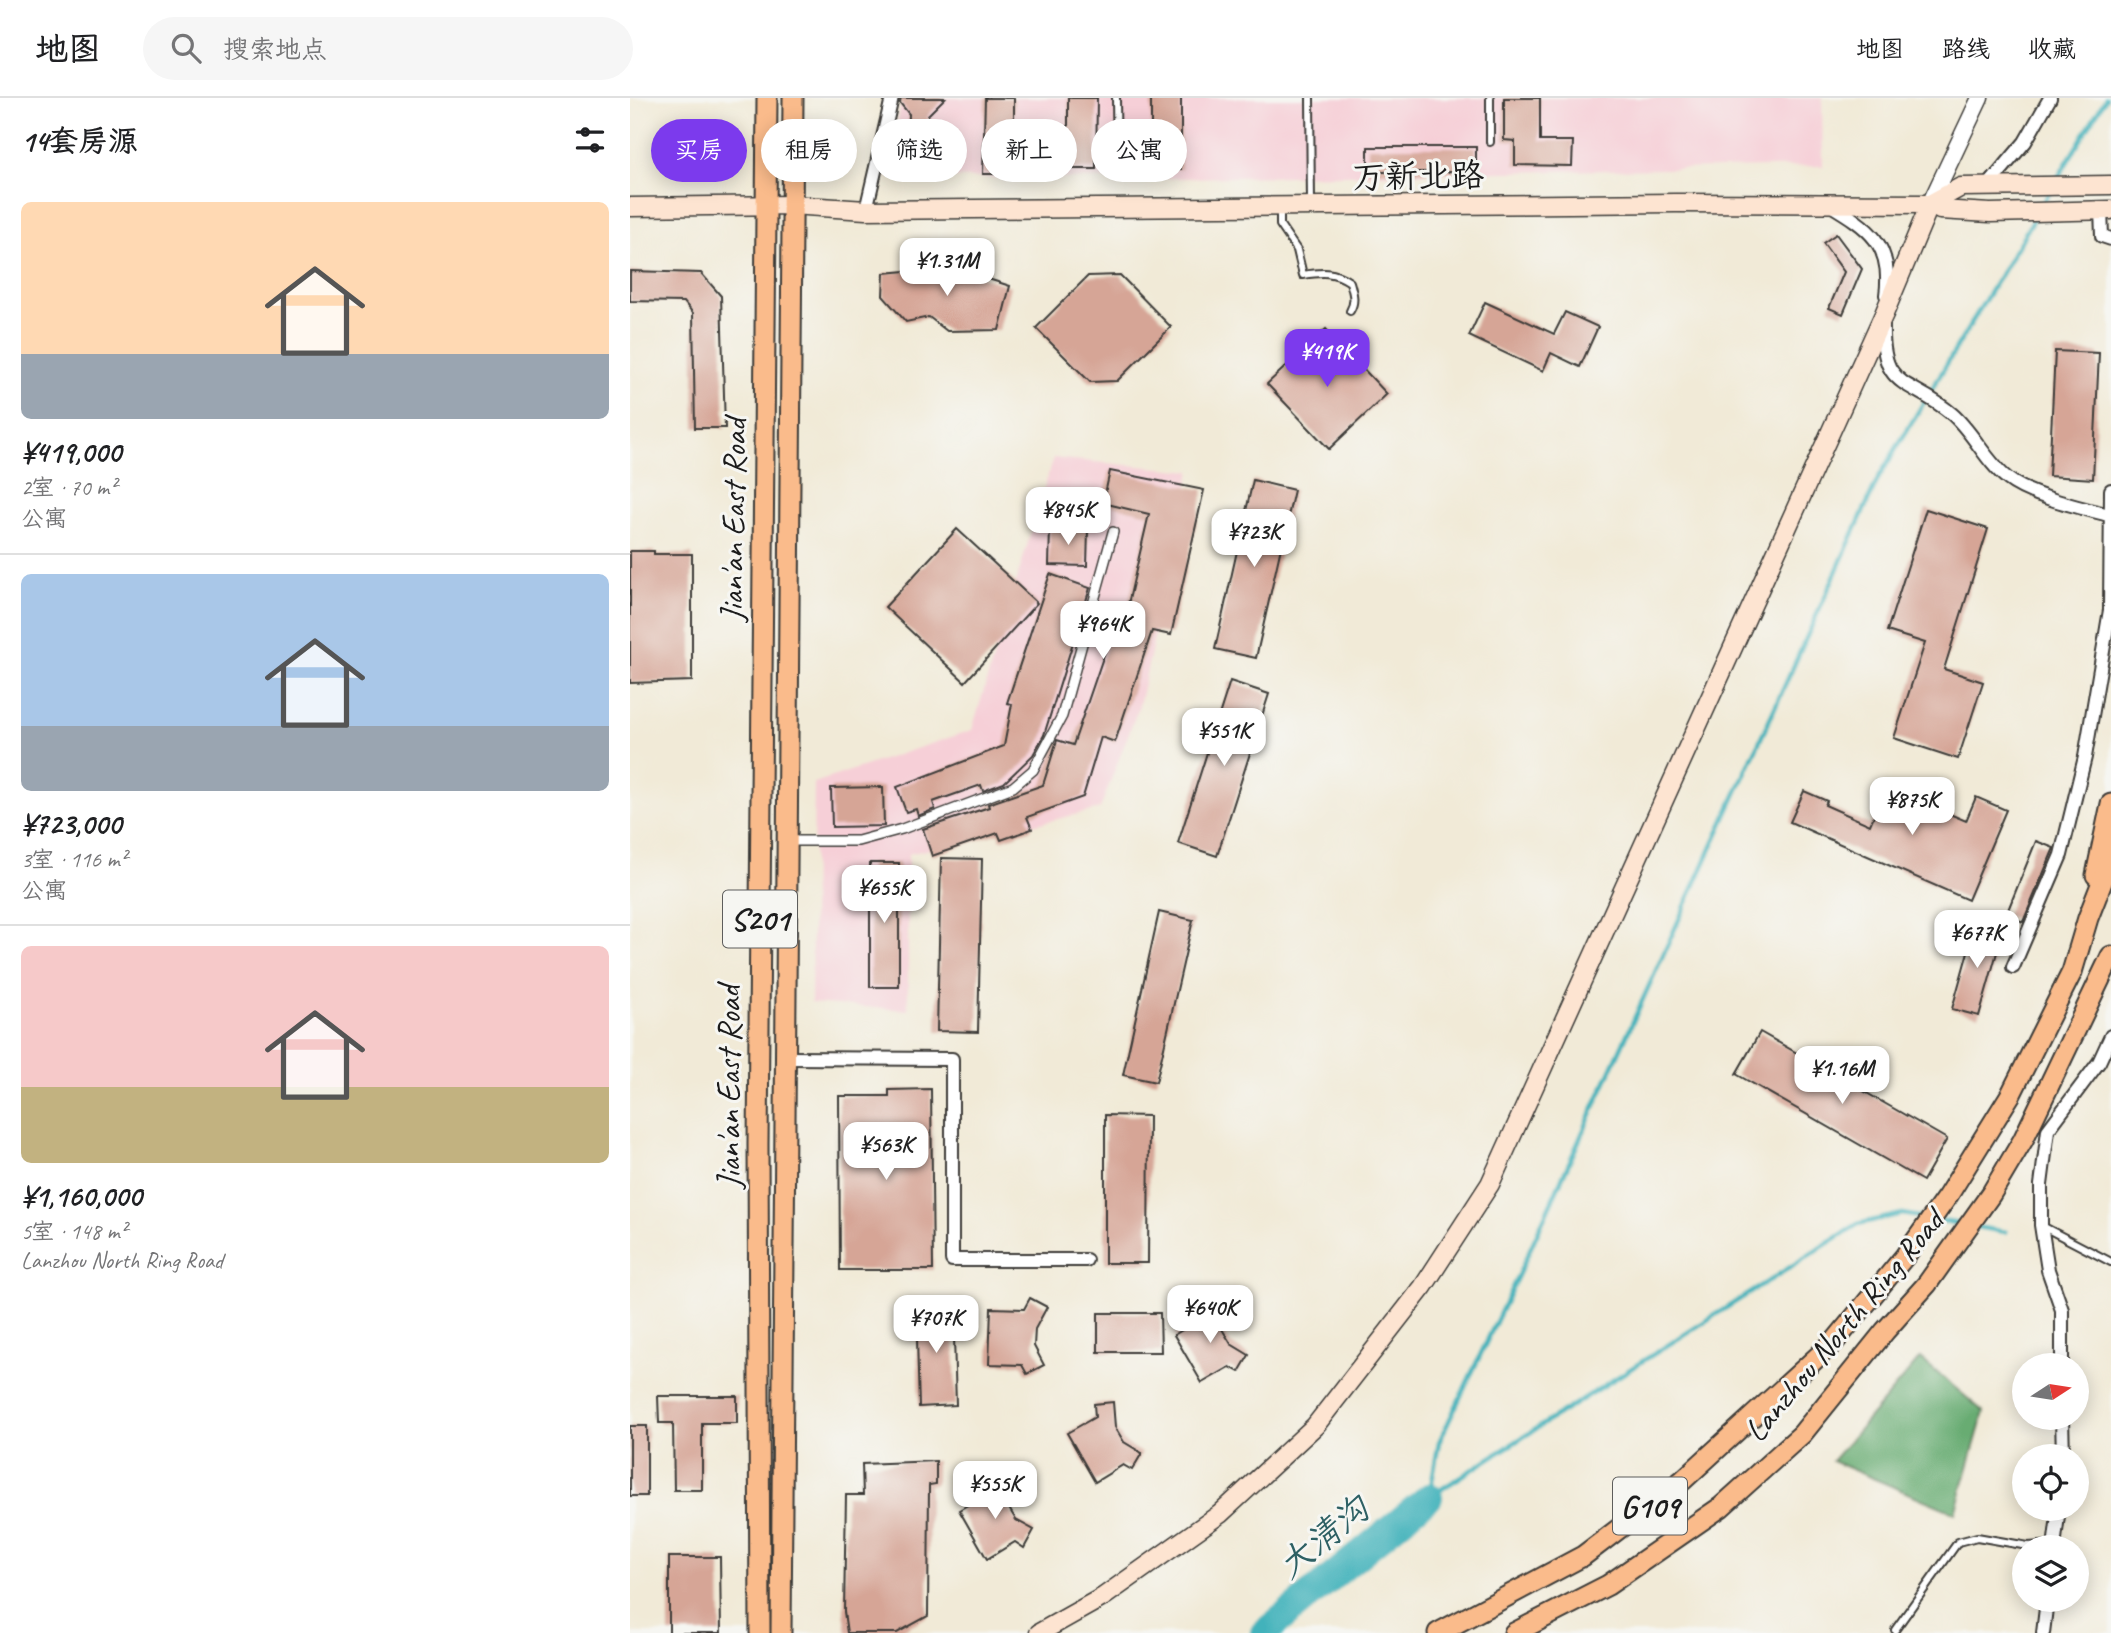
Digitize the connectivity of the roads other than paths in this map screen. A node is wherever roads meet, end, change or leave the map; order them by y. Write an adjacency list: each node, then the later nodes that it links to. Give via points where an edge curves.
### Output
1 (767, 98): 15 (main road, S201)
2 (793, 98): 16 (main road, S201)
3 (892, 98): 21 (street)
4 (1116, 98): 9 (lane)
5 (1310, 98): 17 (lane)
6 (1490, 98): 10 (lane)
7 (1980, 98): 14 (street)
8 (2050, 98): 12 (street)
9 (1116, 119)
10 (1490, 142)
11 (2111, 185): 12 (main road, 万新北路)
12 (1996, 187): 14 (main road, 万新北路, via 1961,187)
13 (1828, 204): 14 (main road, 万新北路); 17 (main road, 万新北路); 24 (street, via 1880,243 1889,275)
14 (1930, 204): 20 (main road, 万新北路, via 1940,210 1990,213); 24 (main road)
15 (767, 205): 16 (main road, 万新北路); 18 (main road, 万新北路); 43 (main road, Jian'an East Road / S201, via 758,1144)
16 (791, 205): 21 (main road, 万新北路); 29 (main road, Jian'an East Road / S201)
17 (1311, 206): 19 (main road, 万新北路)
18 (630, 207)
19 (1280, 207): 21 (main road, 万新北路); 23 (lane, via 1280,225 1297,250 1303,275 1326,272 1350,282 1354,296)
20 (2106, 210): 22 (street, via 2102,236)
21 (866, 211)
22 (2111, 239)
23 (1350, 311)
24 (1884, 314): 26 (street, via 1882,345 1889,370 1952,414 2008,480 2076,507); 45 (main road, via 1490,1184 1423,1287 1315,1426 1220,1514 1103,1597)
25 (2111, 490): 26 (street)
26 (2109, 514): 33 (street, via 2110,610 2085,757 2061,855)
27 (1113, 532): 29 (street, via 1062,716 1032,771 1013,787 902,829 858,841)
28 (2111, 804): 31 (main road)
29 (786, 841): 35 (main road, Jian'an East Road / S201)
30 (2111, 859): 31 (main road, Lanzhou North Ring Road / G109)
31 (2088, 918): 46 (main road, Lanzhou North Ring Road / G109, via 2072,972 2011,1094 1947,1197 1835,1340 1683,1480 1583,1556)
32 (2111, 956): 47 (main road, Lanzhou North Ring Road / G109, via 2033,1121 1991,1194 1927,1284 1802,1434 1721,1507 1608,1585)
33 (2013, 967)
34 (2111, 1036): 36 (street, via 2099,1062 2048,1130)
35 (785, 1058): 37 (street, via 952,1059 952,1260); 44 (main road, Jian'an East Road / S201)
36 (2040, 1225): 38 (lane); 39 (street, via 2048,1270 2062,1310)
37 (1086, 1260)
38 (2111, 1262)
39 (2062, 1353)
40 (2012, 1543): 42 (lane, via 1977,1537 1958,1542)
41 (2046, 1612): 48 (street)
42 (1895, 1630)
43 (760, 1633)
44 (781, 1633)
45 (1039, 1633)
46 (1438, 1633)
47 (1514, 1633)
48 (2043, 1633)

